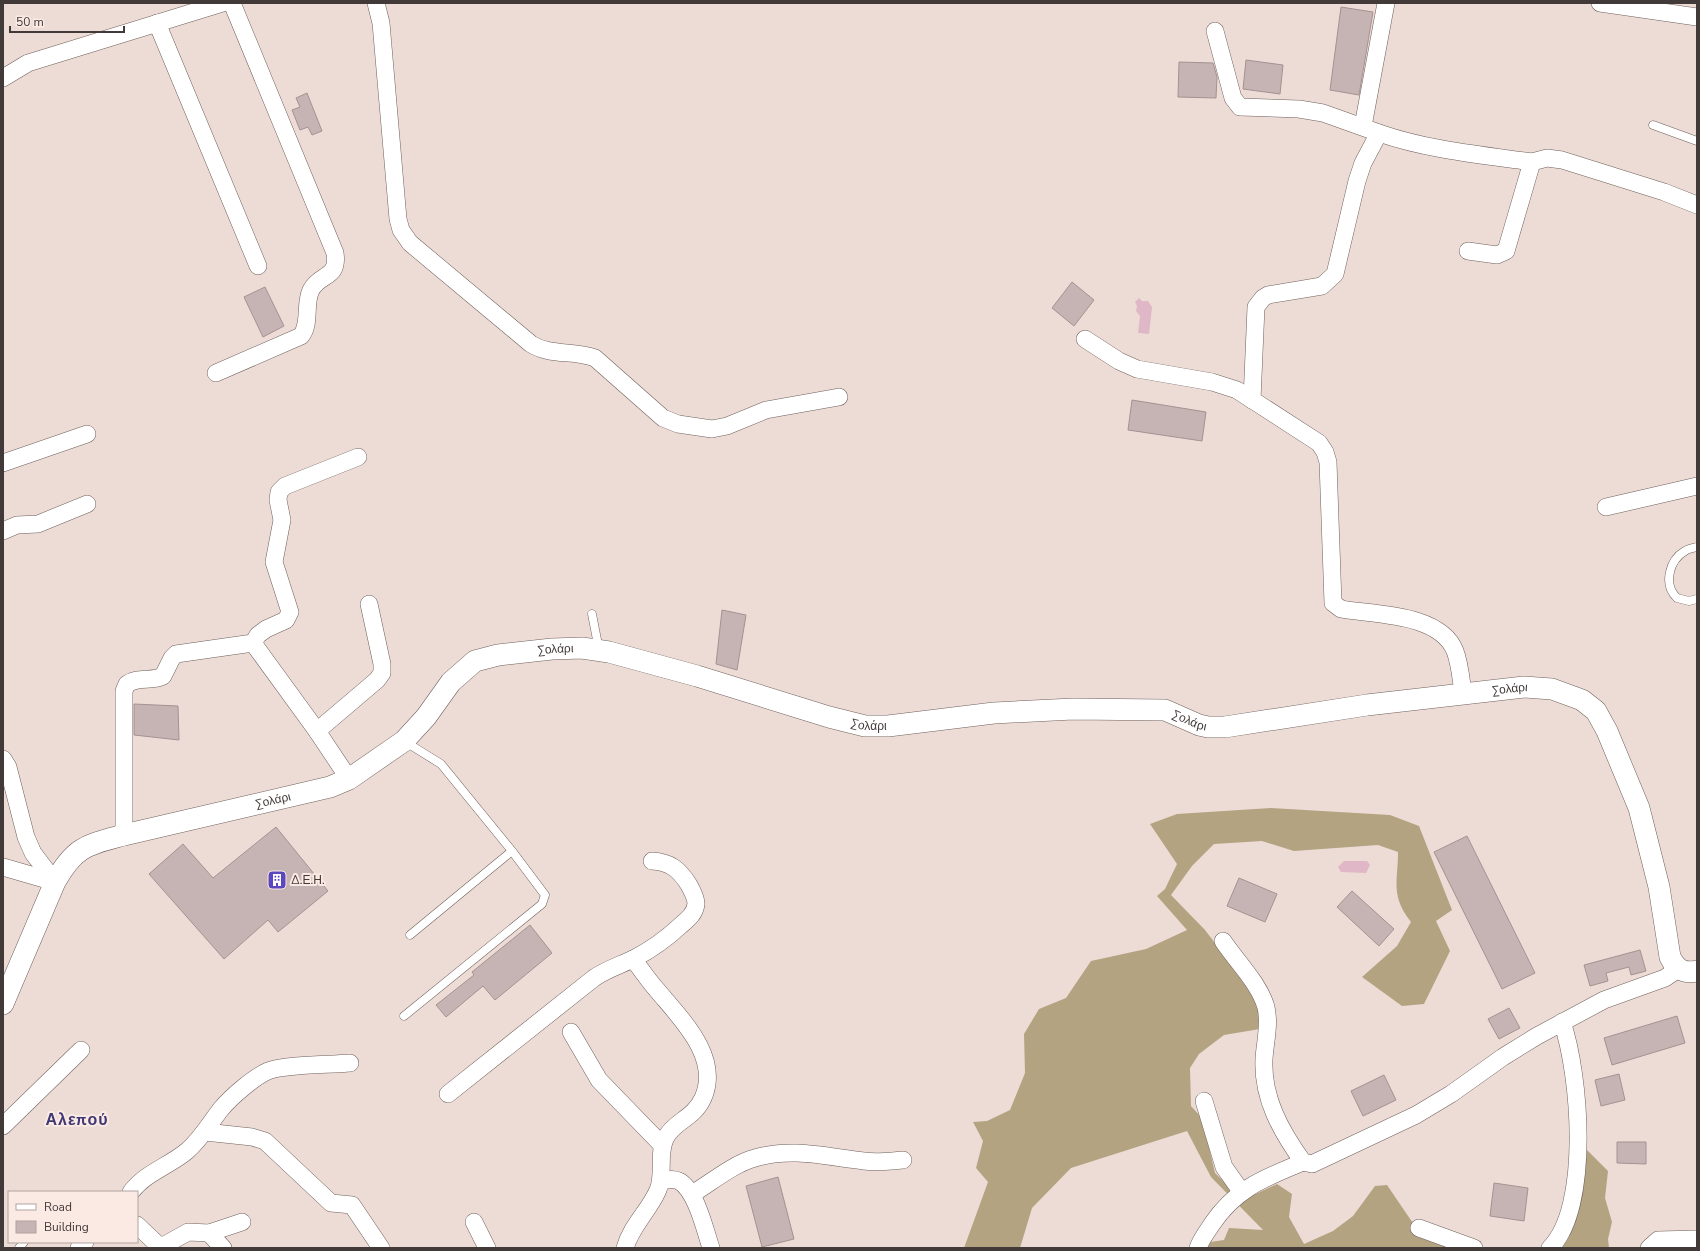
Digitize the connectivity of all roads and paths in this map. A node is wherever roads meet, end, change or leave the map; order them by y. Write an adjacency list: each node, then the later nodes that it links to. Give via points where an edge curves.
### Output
1 (223, 3): 7 (street)
2 (232, 3): 19 (street, via 335,253 336,262 334,269 311,291 305,329 301,336)
3 (376, 3): 20 (street, via 381,23 398,219 401,230 410,242 530,344 546,351 595,358 670,422 712,429 727,426 766,410)
4 (1386, 3): 10 (street)
5 (1600, 3): 6 (street)
6 (1697, 17)
7 (156, 23): 9 (street, via 28,63); 17 (street)
8 (1215, 31): 10 (street, via 1233,98 1240,107 1323,113)
9 (3, 78)
10 (1363, 126): 12 (street)
11 (1653, 126): 13 (lane)
12 (1379, 133): 14 (street, via 1413,144); 21 (street, via 1363,163 1357,181 1335,274 1322,286 1268,295 1256,307)
13 (1697, 141)
14 (1532, 162): 15 (street, via 1550,158 1562,160); 16 (street, via 1506,252 1497,255)
15 (1697, 205)
16 (1468, 251)
17 (258, 266)
18 (1085, 339): 21 (street, via 1119,361 1137,369 1226,386)
19 (216, 373)
20 (839, 397)
21 (1252, 400): 35 (street, via 1311,436 1325,452 1328,462 1333,603 1340,609 1408,619 1438,630 1454,649)
22 (87, 434): 24 (street)
23 (358, 457): 33 (street, via 285,486 279,492 282,520 274,562 290,612 286,620 258,635)
24 (3, 463)
25 (1697, 486): 27 (street)
26 (87, 504): 28 (street, via 38,524 22,524)
27 (1606, 507)
28 (3, 531)
29 (1697, 547): 30 (lane, via 1685,550 1675,560 1669,576 1670,588 1677,598 1689,601)
30 (1697, 599)
31 (369, 604): 36 (street, via 382,673)
32 (592, 614): 34 (lane)
33 (253, 643): 36 (street); 40 (street, via 176,654 163,676 135,680 127,684 124,691)
34 (599, 650): 35 (street, Σολάρι, via 865,726 888,726 1007,712 1073,709 1165,710 1199,725 1224,727); 37 (street, Σολάρι, via 552,648 498,655 475,661 451,682 426,717)
35 (1463, 693): 48 (street, Σολάρι, via 1524,687 1546,688 1572,696 1596,711 1621,760 1639,808 1659,887 1669,951 1674,964)
36 (317, 731): 39 (street)
37 (404, 741): 39 (street, Σολάρι); 41 (lane, via 441,764)
38 (3, 759): 44 (street, via 8,767 26,837 33,853)
39 (349, 779): 40 (street, Σολάρι, via 330,787)
40 (124, 835): 44 (street, Σολάρι, via 91,844 78,851 65,865)
41 (512, 851): 45 (lane); 50 (lane, via 544,895 542,904)
42 (652, 861): 47 (street, via 670,864 682,874 694,894 695,909 661,943)
43 (3, 867): 44 (street)
44 (55, 882): 49 (street, Σολάρι)
45 (410, 935)
46 (1223, 941): 61 (street, via 1263,999 1268,1022 1264,1069 1270,1105 1278,1124)
47 (633, 959): 55 (street, via 594,978); 59 (street, via 682,1020 699,1046 707,1066 706,1088 700,1103 691,1116 670,1130)
48 (1688, 970): 51 (street, via 1604,1000)
49 (3, 1004)
50 (404, 1016)
51 (1562, 1022): 61 (street, via 1518,1047 1416,1115 1312,1164); 79 (street, via 1569,1043 1574,1075 1578,1149 1571,1202 1558,1239)
52 (571, 1032): 59 (street, via 599,1080)
53 (81, 1050): 57 (street)
54 (350, 1063): 58 (street, via 268,1071 242,1089 222,1108)
55 (448, 1094)
56 (1204, 1101): 64 (street, via 1224,1167)
57 (3, 1126)
58 (205, 1132): 63 (street, via 187,1151 143,1179); 73 (street, via 252,1137 265,1141 330,1203 352,1205)
59 (662, 1145): 62 (street)
60 (903, 1160): 65 (street, via 865,1161 793,1152 760,1156 740,1164)
61 (1303, 1162): 64 (street)
62 (661, 1181): 65 (street, via 678,1180); 75 (street)
63 (132, 1191)
64 (1241, 1191): 77 (street, via 1218,1215)
65 (692, 1194): 76 (street)
66 (242, 1222): 70 (street)
67 (474, 1222): 74 (street)
68 (138, 1227): 70 (street, via 157,1244 163,1246 188,1232)
69 (1419, 1228): 78 (street)
70 (210, 1233): 72 (street)
71 (1697, 1239): 80 (street, via 1658,1240)
72 (222, 1248)
73 (381, 1248)
74 (487, 1248)
75 (625, 1248)
76 (711, 1248)
77 (1198, 1248)
78 (1474, 1248)
79 (1550, 1248)
80 (1649, 1248)

